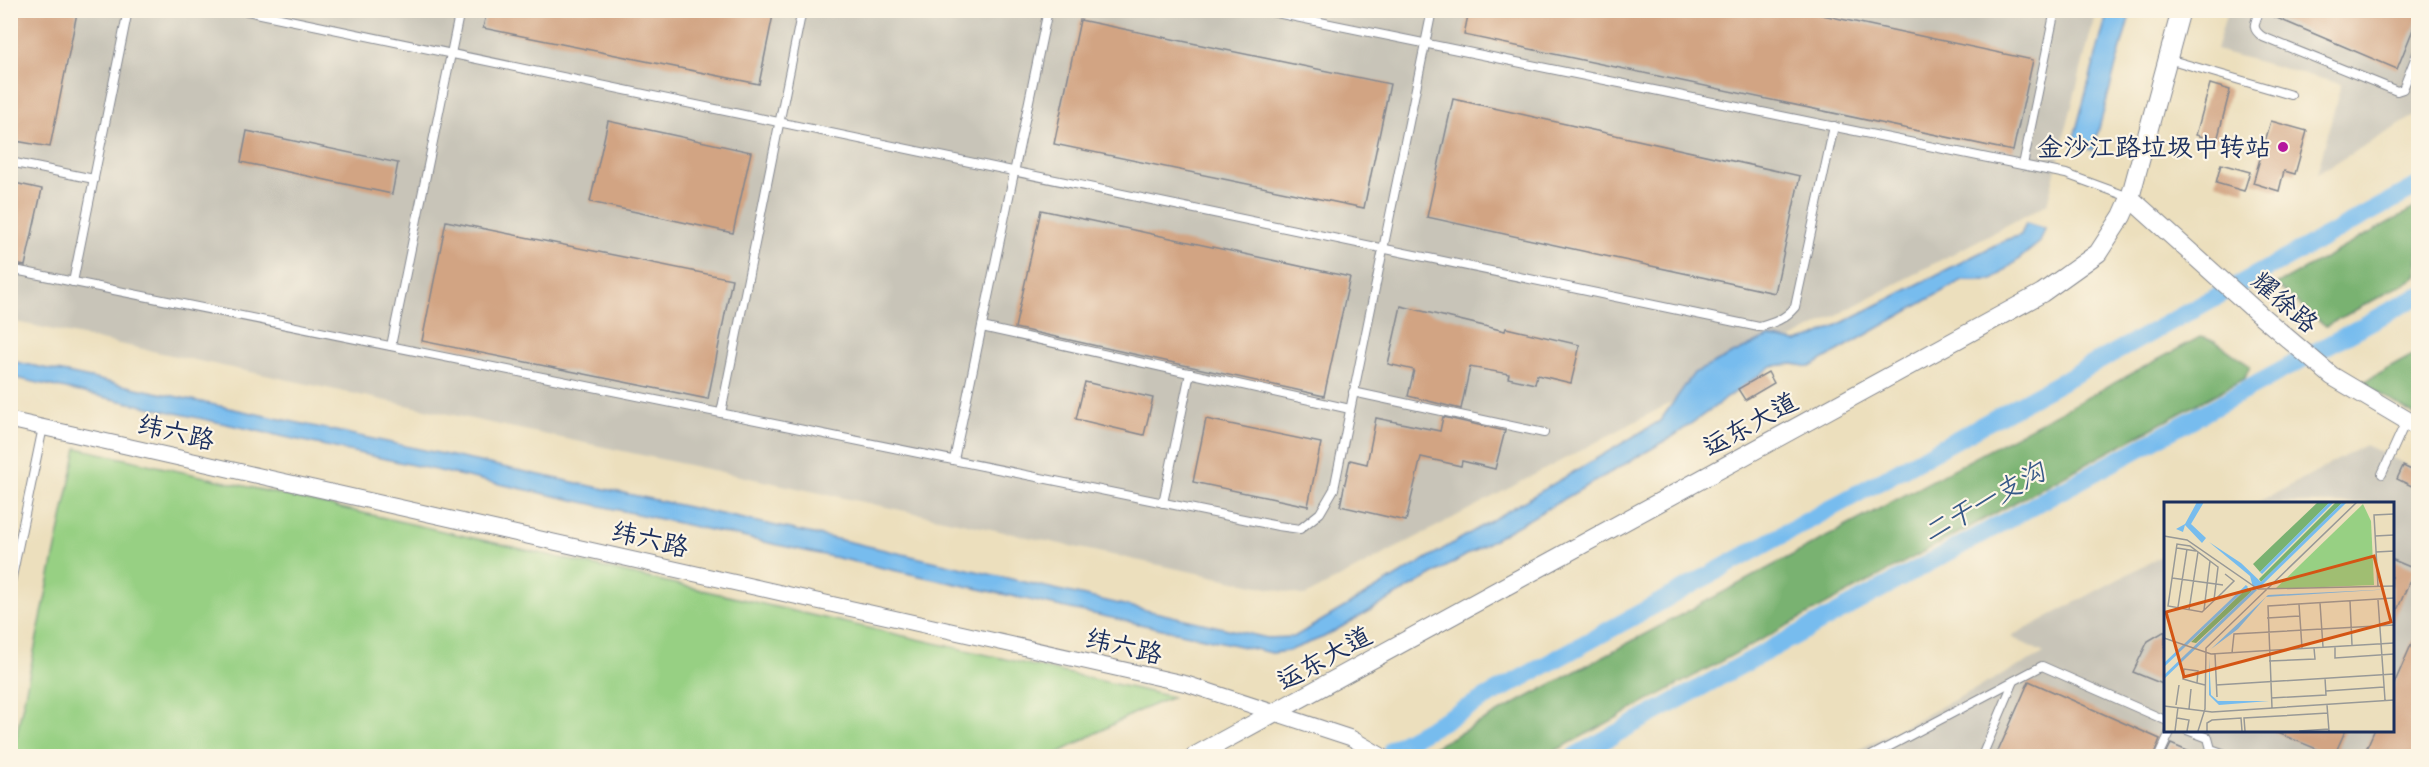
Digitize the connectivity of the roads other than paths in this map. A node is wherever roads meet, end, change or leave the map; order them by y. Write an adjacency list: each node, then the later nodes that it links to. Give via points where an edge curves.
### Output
1 (128, 10): 21 (lane)
2 (242, 10): 13 (lane)
3 (460, 10): 13 (lane)
4 (801, 10): 16 (lane)
5 (1048, 10): 20 (lane)
6 (1261, 10): 11 (lane)
7 (1432, 10): 11 (lane)
8 (2055, 10): 19 (lane)
9 (2181, 10): 14 (street, 运东大道)
10 (2260, 10): 12 (lane, via 2254,28 2263,37 2397,91 2403,89)
11 (1425, 44): 17 (lane); 23 (lane)
12 (2418, 51)
13 (451, 54): 16 (lane); 27 (lane)
14 (2168, 59): 15 (lane); 22 (street, 运东大道)
15 (2291, 95)
16 (779, 121): 20 (lane); 31 (lane)
17 (1834, 126): 19 (lane); 23 (lane, via 1795,308 1774,323 1759,327)
18 (10, 162): 21 (lane)
19 (2023, 165): 22 (lane, via 2066,174)
20 (1015, 170): 23 (lane); 26 (lane)
21 (94, 179): 25 (lane)
22 (2130, 198): 33 (street, 耀徐路, via 2332,376); 41 (street, 运东大道, via 2098,253 2042,293)
23 (1383, 247): 29 (lane)
24 (10, 269): 25 (lane)
25 (73, 282): 27 (lane)
26 (982, 327): 28 (lane); 36 (lane)
27 (391, 346): 31 (lane)
28 (1190, 373): 30 (lane); 38 (lane)
29 (1353, 392): 30 (lane); 35 (lane)
30 (1350, 409): 38 (lane, via 1334,489 1320,513 1300,529)
31 (721, 413): 36 (lane)
32 (10, 420): 34 (street, 纬六路)
33 (2413, 424): 37 (lane)
34 (44, 428): 39 (lane); 41 (street, 纬六路, via 1187,684)
35 (1544, 433)
36 (954, 460): 38 (lane)
37 (2382, 474)
38 (1163, 503)
39 (10, 587)
40 (2014, 681): 42 (lane, via 2042,666); 45 (lane); 48 (lane)
41 (1276, 714): 46 (street, 运东大道); 47 (street, 纬六路, via 1351,738)
42 (2164, 720)
43 (2170, 731): 49 (lane)
44 (2192, 731): 50 (lane, via 2208,738 2211,748)
45 (1875, 755)
46 (1195, 756)
47 (1382, 756)
48 (1982, 756)
49 (2159, 756)
50 (2230, 756)

